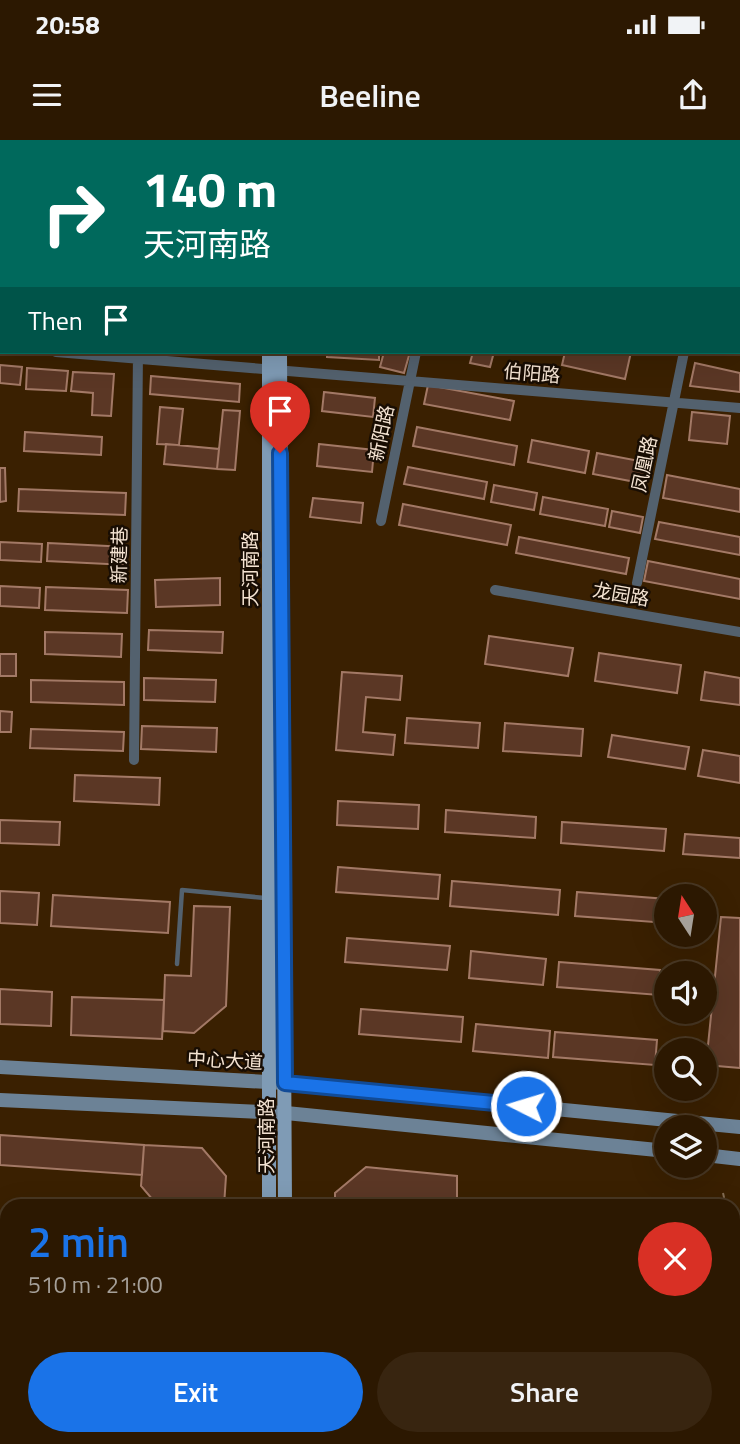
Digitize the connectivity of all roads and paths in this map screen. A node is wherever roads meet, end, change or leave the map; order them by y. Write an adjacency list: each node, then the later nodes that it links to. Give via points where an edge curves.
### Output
1 (111, 354): 6 (street, 伯阳路)
2 (270, 354): 7 (main road, 天河南路)
3 (279, 354): 7 (main road, 天河南路)
4 (416, 354): 8 (street, 新阳路)
5 (684, 354): 9 (street, 凤凰路)
6 (138, 355): 7 (street, 伯阳路); 15 (street, 新建巷)
7 (274, 371): 8 (street, 伯阳路); 16 (main road, 天河南路); 19 (main road, 天河南路)
8 (410, 380): 9 (street, 伯阳路); 11 (street, 新阳路)
9 (675, 403): 10 (street, 伯阳路); 12 (street, 凤凰路)
10 (740, 408)
11 (381, 521)
12 (637, 583)
13 (495, 590): 14 (street, 龙园路)
14 (740, 632)
15 (134, 760)
16 (270, 898): 17 (lane, via 181,890); 19 (main road, 天河南路)
17 (177, 964)
18 (0, 1067): 19 (main road, 中心大道)
19 (278, 1083): 21 (main road, 天河南路); 22 (main road, 天河南路); 23 (main road, 中心大道)
20 (0, 1100): 21 (main road)
21 (269, 1113): 22 (main road); 28 (main road, 天河南路)
22 (286, 1113): 24 (main road); 29 (main road, 天河南路)
23 (740, 1127)
24 (654, 1150)
25 (717, 1156): 26 (main road)
26 (740, 1158)
27 (723, 1194): 30 (path)
28 (269, 1199)
29 (285, 1199)
30 (724, 1199)

